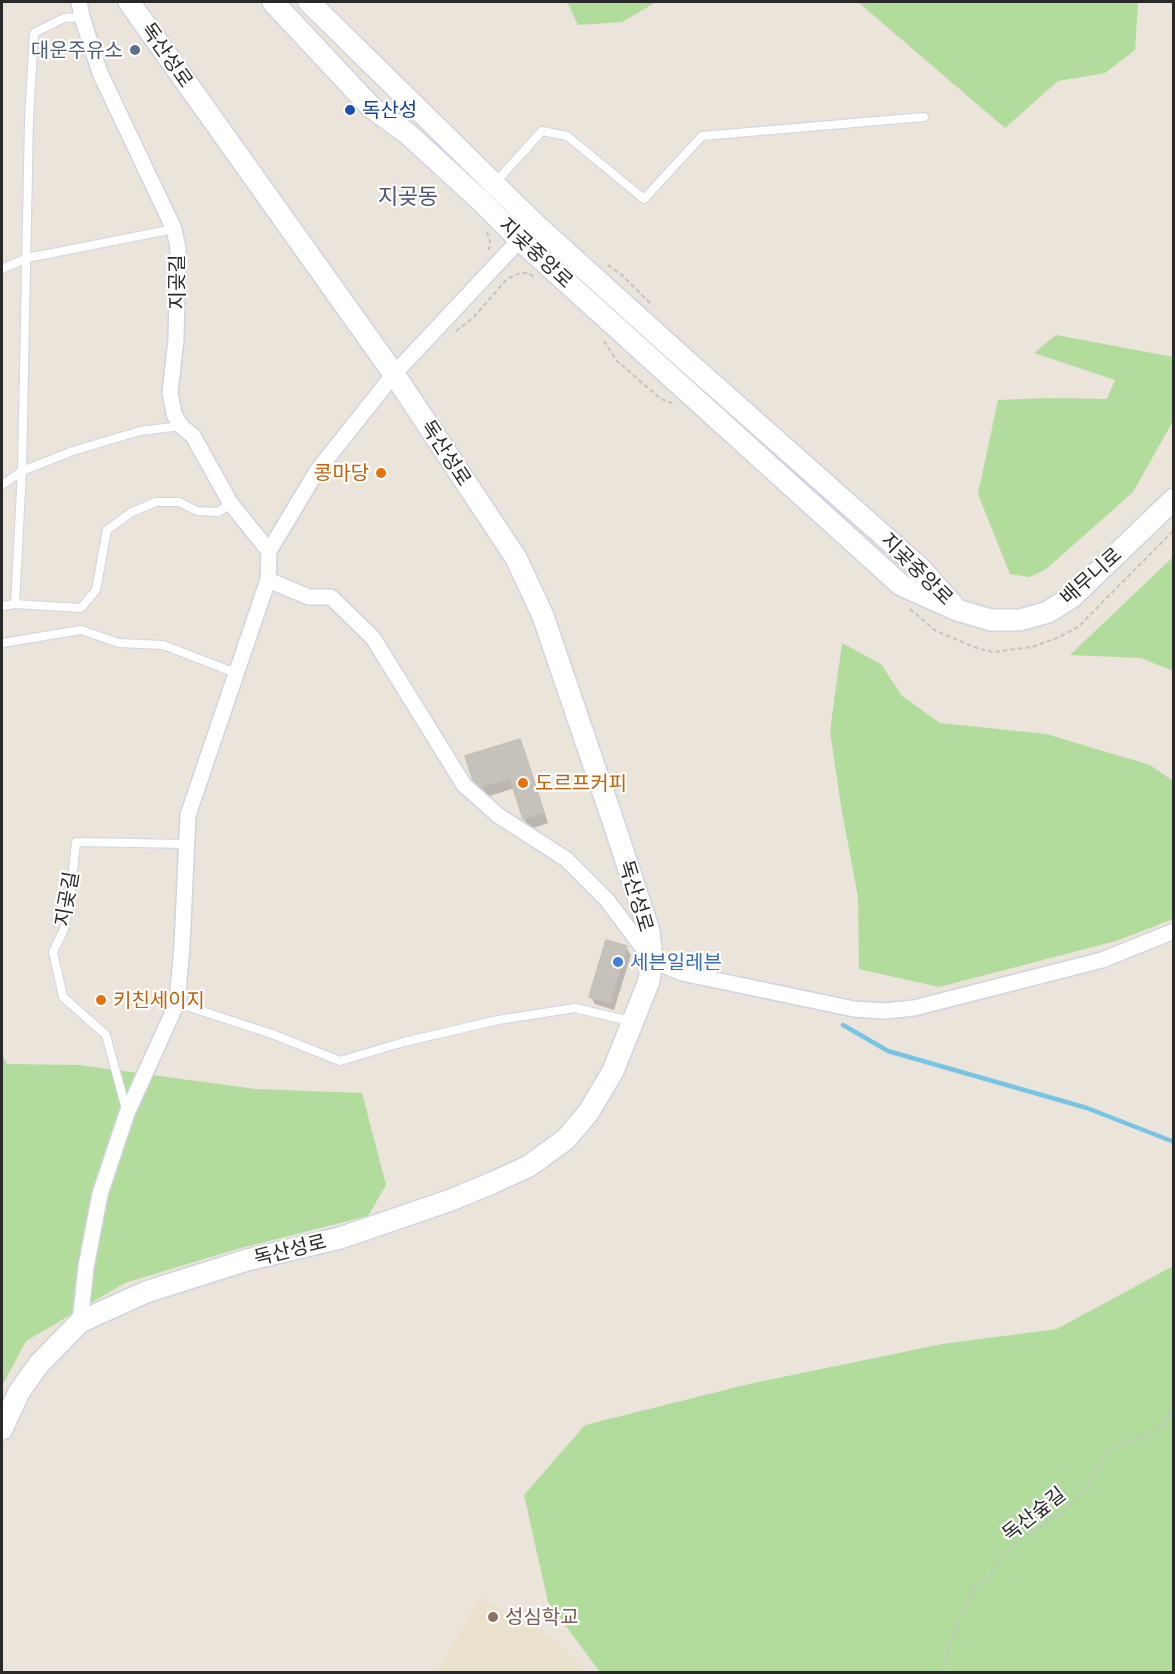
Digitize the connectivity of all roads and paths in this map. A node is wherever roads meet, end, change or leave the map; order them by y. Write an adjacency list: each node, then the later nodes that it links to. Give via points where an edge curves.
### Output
1 (129, 2): 17 (street, 독산성로)
2 (273, 2): 7 (street, 지곶중앙로, via 371,107 408,134)
3 (309, 2): 6 (street, 지곶중앙로)
4 (80, 9): 10 (street, 지곶길, via 100,73); 13 (lane, via 33,33)
5 (924, 117): 6 (lane, via 702,136 644,200 567,136 542,131)
6 (495, 183): 7 (lane); 8 (street, 지곶중앙로)
7 (480, 200): 11 (street, 지곶중앙로)
8 (535, 224): 11 (street); 27 (street, 지곶중앙로, via 920,568)
9 (484, 227): 12 (path, via 490,241)
10 (174, 229): 13 (lane); 18 (street, 지곶길, via 178,248 176,340 170,392)
11 (520, 240): 17 (street); 27 (street, 지곶중앙로, via 901,585)
12 (488, 254)
13 (27, 258): 14 (lane); 19 (lane)
14 (2, 269)
15 (539, 280): 16 (path, via 528,273 513,275 472,319)
16 (453, 333)
17 (394, 374): 23 (street, via 317,471); 32 (street, 독산성로, via 516,558 543,616 649,931)
18 (181, 426): 19 (lane, via 140,431); 22 (street, 지곶길, via 193,436)
19 (22, 471): 20 (lane); 25 (lane)
20 (2, 485)
21 (1173, 499): 27 (street, 배무니로, via 1072,597 1048,612 1020,620 991,620)
22 (231, 504): 23 (street, 지곶길); 25 (lane, via 218,512 197,511 179,502 156,502 132,512 107,530 96,590 81,608)
23 (269, 551): 24 (street)
24 (268, 580): 29 (street); 32 (street, 독산성로, via 309,597 331,597 373,638 464,785 499,816 566,860 607,900)
25 (15, 604): 26 (lane)
26 (2, 606)
27 (957, 610)
28 (2, 643): 29 (lane, via 81,630 119,643 162,645)
29 (236, 673): 30 (street, via 188,815)
30 (185, 844): 33 (street); 35 (lane, 지곶길, via 76,842 64,929 53,952 63,997 106,1035)
31 (1173, 931): 32 (street, via 1102,960 914,1008 885,1011 854,1009 682,973)
32 (652, 960): 34 (street, 독산성로)
33 (177, 1003): 34 (lane, via 340,1061 498,1020 576,1008); 35 (street)
34 (634, 1022): 36 (street, 독산성로, via 613,1071 588,1113 566,1139 529,1166 451,1200 340,1238 248,1260 146,1292)
35 (127, 1113): 36 (street, via 100,1194)
36 (80, 1322): 38 (street, 독산성로, via 39,1364 19,1392)
37 (1173, 1404): 39 (path, 독산숲길, via 1161,1429 1113,1446 1077,1498 1063,1512 1014,1544 989,1578 975,1587 949,1643)
38 (2, 1429)
39 (941, 1672)

